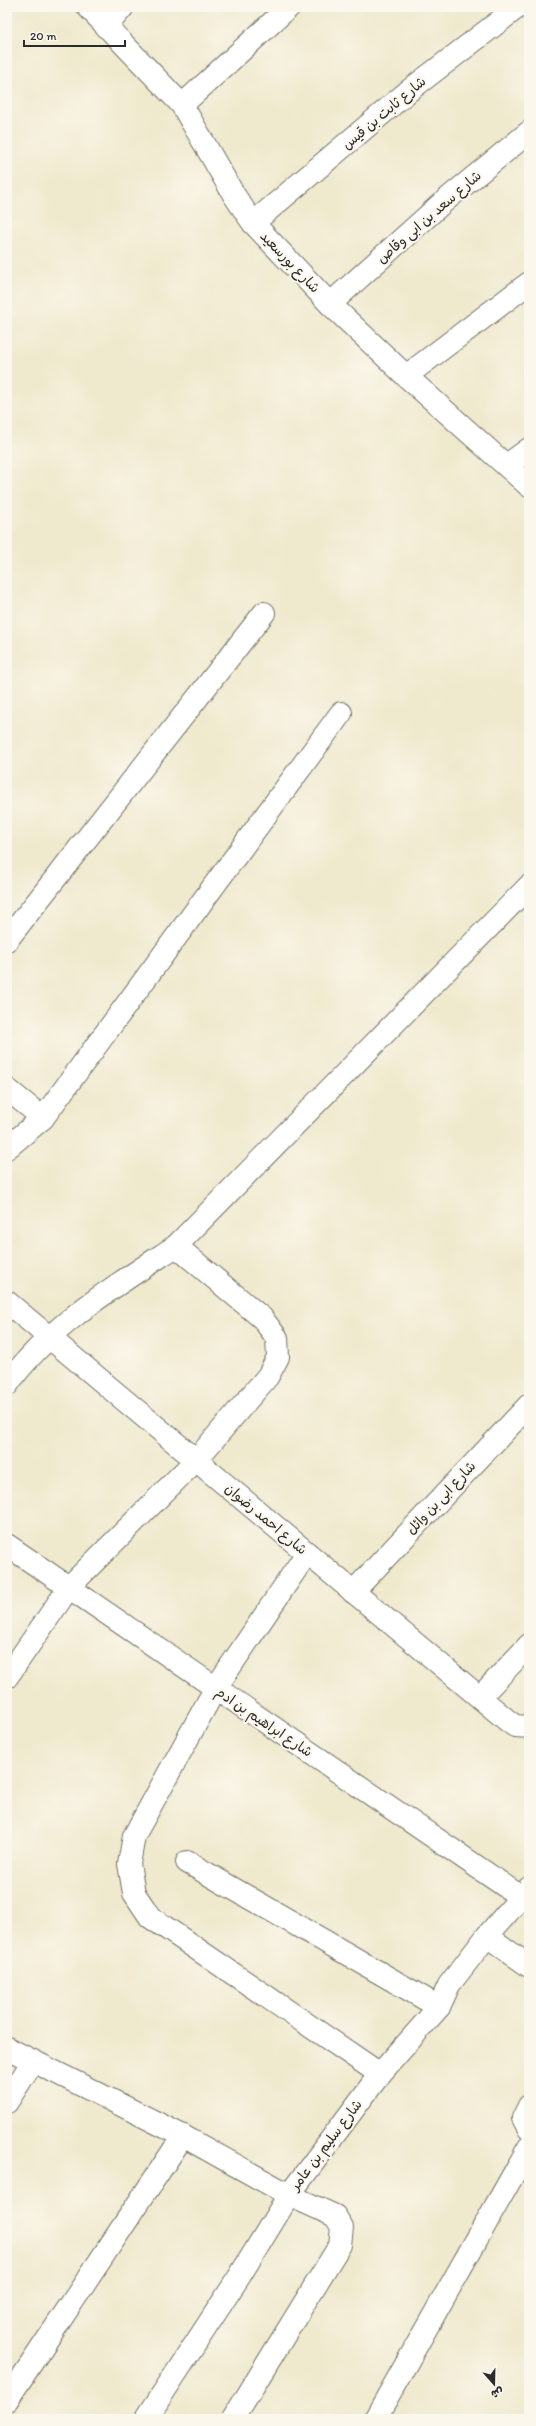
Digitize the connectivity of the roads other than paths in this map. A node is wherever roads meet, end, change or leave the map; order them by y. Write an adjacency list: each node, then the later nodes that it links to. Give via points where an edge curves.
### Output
1 (88, 7): 5 (street, شارع بورسعيد)
2 (123, 7): 5 (street)
3 (289, 7): 6 (street)
4 (518, 7): 8 (street, شارع ثابت بن قيس, via 411,89)
5 (106, 27): 6 (street, شارع بورسعيد)
6 (182, 105): 8 (street, شارع بورسعيد)
7 (529, 132): 10 (street, شارع سعد بن ابى وقاص, via 441,204)
8 (253, 223): 10 (street, شارع بورسعيد)
9 (529, 283): 11 (street)
10 (330, 304): 11 (street, شارع بورسعيد)
11 (406, 376): 13 (street, شارع بورسعيد)
12 (529, 449): 13 (street)
13 (507, 465): 14 (street, شارع بورسعيد)
14 (529, 486)
15 (264, 613): 18 (street)
16 (341, 713): 20 (street)
17 (529, 886): 22 (street)
18 (7, 940)
19 (7, 1089): 20 (street)
20 (43, 1118): 21 (street)
21 (7, 1148)
22 (176, 1246): 24 (street); 27 (street, via 262,1318 277,1338 278,1358 268,1376)
23 (7, 1302): 24 (street, شارع احمد رضوان)
24 (48, 1337): 25 (street, via 20,1366); 27 (street, شارع احمد رضوان)
25 (7, 1385)
26 (529, 1405): 31 (street, شارع ابى بن وائل)
27 (196, 1460): 29 (street, شارع احمد رضوان); 30 (street)
28 (7, 1545): 30 (street, شارع ابراهيم بن ادم)
29 (307, 1553): 31 (street, شارع احمد رضوان); 34 (street)
30 (70, 1586): 33 (street); 34 (street, شارع ابراهيم بن ادم)
31 (353, 1592): 35 (street, شارع احمد رضوان)
32 (529, 1645): 35 (street)
33 (7, 1677)
34 (215, 1689): 38 (street, شارع ابراهيم بن ادم); 44 (street, via 134,1836 129,1864 134,1893 150,1916)
35 (480, 1698): 36 (street, شارع احمد رضوان, via 515,1726)
36 (529, 1727)
37 (187, 1862): 41 (street)
38 (525, 1893): 39 (street, شارع سليم بن عامر)
39 (487, 1936): 40 (street); 41 (street, شارع سليم بن عامر, via 449,1985)
40 (529, 1966)
41 (440, 2007): 44 (street, شارع سليم بن عامر)
42 (7, 2048): 43 (street)
43 (33, 2061): 45 (street); 48 (street)
44 (380, 2074): 50 (street, شارع سليم بن عامر)
45 (7, 2102)
46 (529, 2106): 47 (street, via 523,2118)
47 (529, 2129)
48 (183, 2136): 50 (street); 51 (street)
49 (529, 2147): 54 (street)
50 (288, 2195): 52 (street, شارع سليم بن عامر, via 239,2277); 53 (street, via 335,2216 342,2227 340,2245)
51 (7, 2400)
52 (146, 2419)
53 (233, 2419)
54 (375, 2419)

